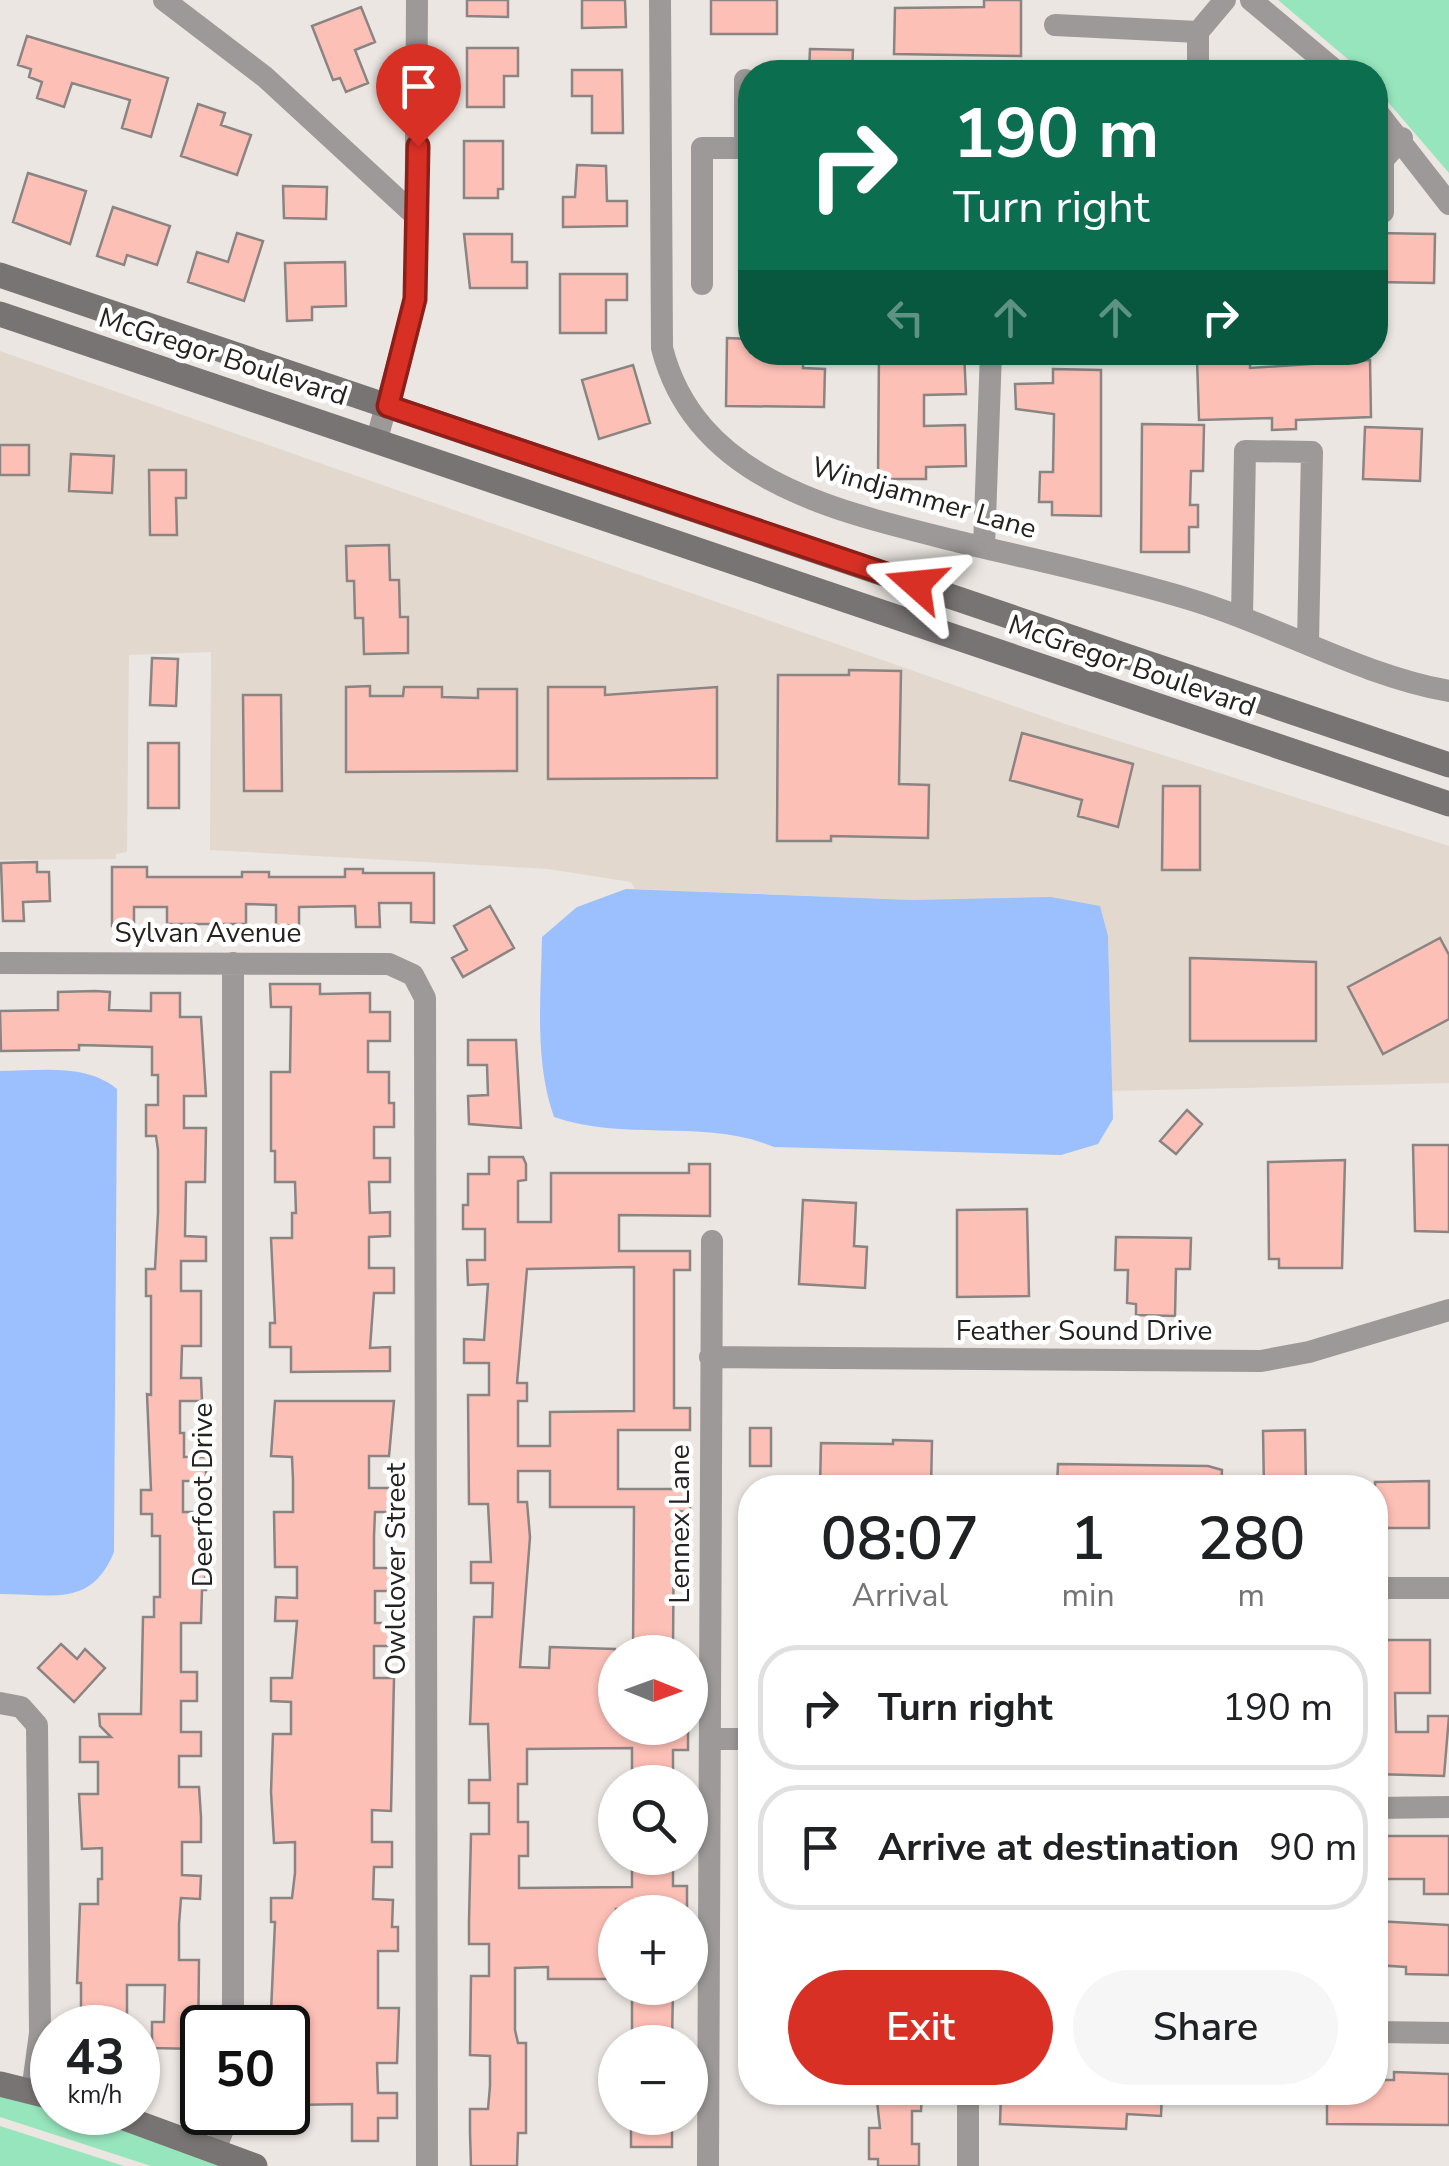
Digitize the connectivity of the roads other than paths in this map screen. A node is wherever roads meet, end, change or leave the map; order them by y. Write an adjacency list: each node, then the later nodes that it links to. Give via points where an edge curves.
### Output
1 (164, 0): 17 (street, via 265,76)
2 (418, 0): 17 (street)
3 (660, 0): 12 (street, Windjammer Lane)
4 (1225, 0): 7 (street)
5 (1251, 0): 9 (street)
6 (1056, 25): 7 (street)
7 (1198, 32): 8 (street)
8 (1198, 60)
9 (1322, 60)
10 (1388, 122): 11 (street)
11 (1402, 138): 15 (street); 16 (street)
12 (661, 148): 13 (street); 24 (street, Windjammer Lane, via 662,348 693,416 784,490)
13 (702, 148): 14 (street); 19 (street)
14 (738, 148)
15 (1388, 154)
16 (1449, 204)
17 (418, 218): 22 (street, via 415,299)
18 (0, 275): 22 (main road, McGregor Boulevard)
19 (702, 284)
20 (0, 314): 23 (main road, McGregor Boulevard)
21 (991, 365): 24 (street)
22 (388, 406): 23 (street); 28 (main road, McGregor Boulevard)
23 (376, 439): 29 (main road, McGregor Boulevard)
24 (984, 548): 25 (street, Windjammer Lane)
25 (1242, 617): 26 (street, Windjammer Lane); 26 (street, via 1246,451 1312,452)
26 (1308, 642): 27 (street, Windjammer Lane, via 1398,679)
27 (1449, 691)
28 (1449, 765)
29 (1449, 804)
30 (0, 963): 31 (street, Sylvan Avenue)
31 (233, 963): 32 (street, Sylvan Avenue, via 389,964); 44 (street, Deerfoot Drive)
32 (412, 975): 54 (street, Owlclover Street, via 426,998)
33 (712, 1241): 35 (street, Lennex Lane)
34 (1449, 1310): 35 (street, Feather Sound Drive, via 1261,1362)
35 (710, 1357): 39 (street, Lennex Lane)
36 (1388, 1588): 37 (street)
37 (1449, 1588)
38 (0, 1703): 43 (street, via 20,1707 36,1725)
39 (710, 1739): 40 (street); 55 (street, Lennex Lane)
40 (738, 1739)
41 (1449, 1807): 42 (street)
42 (1388, 1808)
43 (40, 2005)
44 (233, 2005)
45 (1388, 2032): 46 (street)
46 (1449, 2033)
47 (0, 2084): 48 (main road)
48 (30, 2091)
49 (968, 2105): 56 (street)
50 (160, 2130): 52 (main road)
51 (221, 2135): 52 (street)
52 (215, 2150): 53 (main road)
53 (254, 2166)
54 (427, 2166)
55 (708, 2166)
56 (968, 2166)

